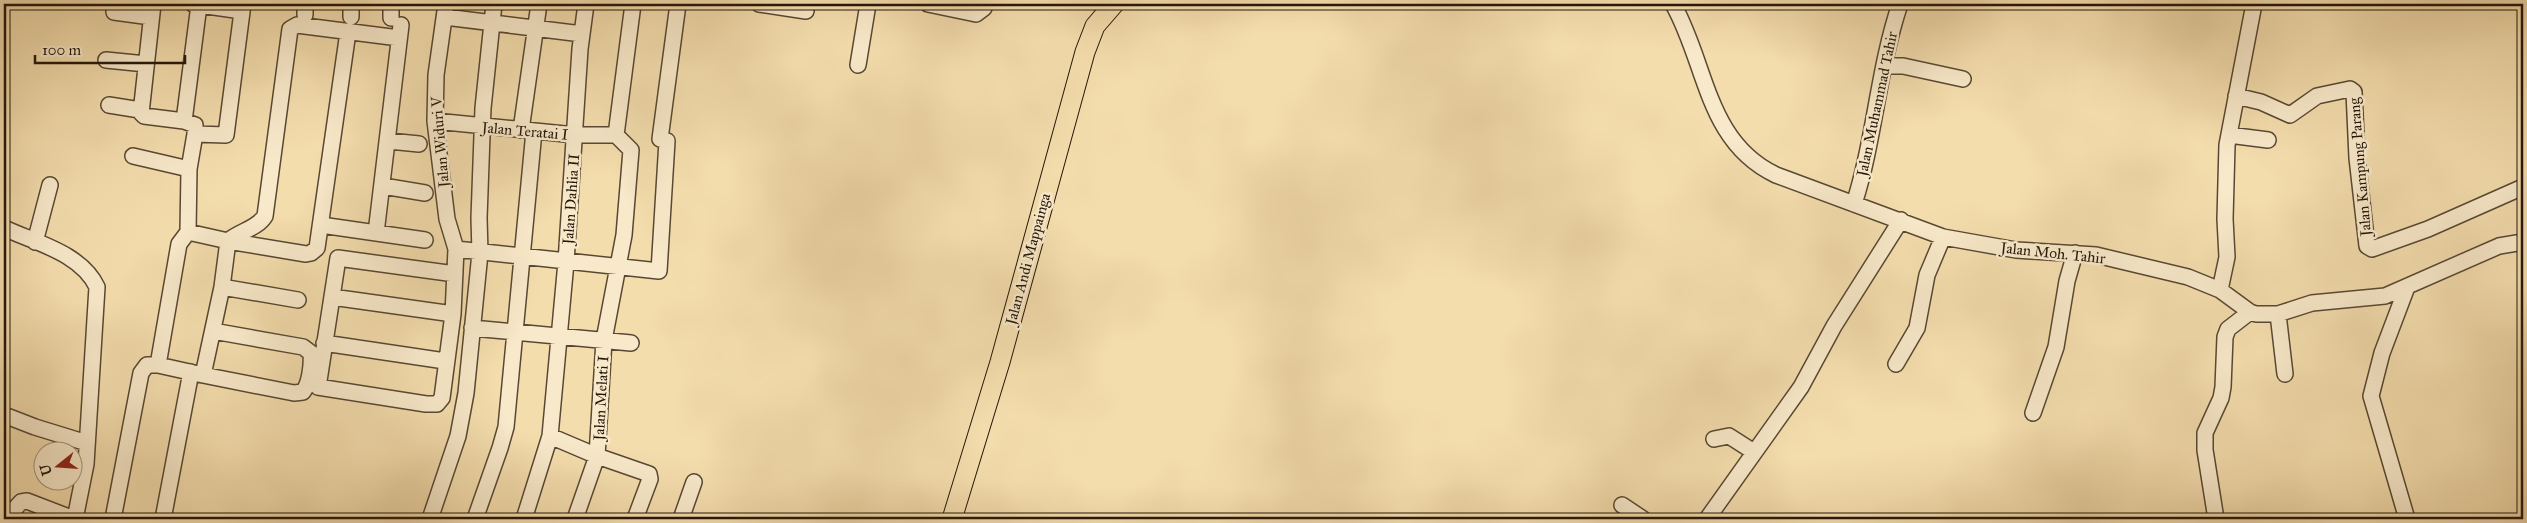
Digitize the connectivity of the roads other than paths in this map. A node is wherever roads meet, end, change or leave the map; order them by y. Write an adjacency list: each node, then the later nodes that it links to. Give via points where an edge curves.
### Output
1 (133, 4): 17 (street, via 114,12)
2 (196, 4): 16 (street); 34 (street)
3 (494, 4): 22 (street)
4 (538, 4): 23 (street)
5 (586, 4): 25 (street, Jalan Dahlia II)
6 (633, 4): 40 (street)
7 (678, 4): 67 (street, via 660,140 667,141 659,271)
8 (759, 4): 19 (street)
9 (868, 4): 28 (street)
10 (928, 4): 11 (street, via 976,14)
11 (985, 4)
12 (1114, 4): 108 (main road, Jalan Andi Mappainga, via 1095,26 1085,52 1000,362)
13 (1673, 4): 51 (street, Jalan Moh. Tahir, via 1720,120 1745,156 1776,175)
14 (1900, 4): 29 (street, Jalan Muhammad Tahir)
15 (2254, 4): 31 (street)
16 (242, 7): 38 (street, via 228,130 222,136)
17 (152, 10): 27 (street)
18 (445, 11): 22 (street); 35 (street, Jalan Widuri V, via 436,75)
19 (806, 11)
20 (302, 15): 24 (street); 59 (street, via 288,35 265,216 258,224 237,233)
21 (396, 21): 24 (street); 43 (street)
22 (491, 23): 23 (street); 36 (street)
23 (535, 30): 25 (street); 37 (street)
24 (348, 32): 53 (street)
25 (581, 41): 39 (street, Jalan Dahlia II)
26 (106, 60): 27 (street)
27 (146, 64): 33 (street)
28 (858, 66)
29 (1884, 66): 30 (street, via 1903,66); 51 (street, Jalan Muhammad Tahir, via 1872,137)
30 (1963, 79)
31 (2236, 96): 41 (street); 49 (street, Jalan Kampung Parang, via 2261,102 2290,115 2317,96 2350,88 2354,92 2364,227 2367,246 2372,249 2428,229)
32 (109, 105): 33 (street)
33 (140, 110): 34 (street, via 144,116)
34 (184, 121): 38 (street, via 195,125)
35 (435, 121): 36 (street, Jalan Teratai I); 62 (street, Jalan Widuri V, via 447,219)
36 (483, 127): 37 (street, Jalan Teratai I); 64 (street)
37 (528, 131): 39 (street, Jalan Teratai I); 65 (street)
38 (195, 134): 46 (street)
39 (575, 135): 40 (street, Jalan Teratai I); 66 (street, Jalan Dahlia II)
40 (616, 135): 67 (street, via 632,150 627,215)
41 (2229, 135): 42 (street); 71 (street, via 2227,256)
42 (2268, 140)
43 (389, 141): 44 (street); 48 (street)
44 (419, 144)
45 (132, 156): 46 (street)
46 (189, 169): 55 (street)
47 (50, 185): 60 (street)
48 (383, 186): 50 (street); 56 (street)
49 (2523, 187)
50 (425, 193)
51 (1854, 204): 52 (street, Jalan Moh. Tahir)
52 (1900, 220): 57 (street, Jalan Moh. Tahir); 94 (street, via 1834,326 1801,387)
53 (321, 225): 56 (street); 59 (street, via 317,248 311,253)
54 (4, 228): 60 (street)
55 (188, 232): 59 (street); 86 (street, via 179,244)
56 (376, 233): 58 (street)
57 (1943, 237): 63 (street, Jalan Moh. Tahir, via 2016,250); 85 (street, via 1927,275 1916,328)
58 (425, 240)
59 (228, 241): 70 (street)
60 (35, 242): 93 (street, via 75,261 92,277 97,287)
61 (2523, 242): 69 (street, via 2499,246)
62 (456, 248): 64 (street); 68 (street, Jalan Widuri V)
63 (2075, 252): 71 (street, Jalan Moh. Tahir, via 2188,277); 89 (street, via 2056,348)
64 (480, 253): 65 (street); 77 (street)
65 (521, 257): 66 (street); 79 (street)
66 (566, 262): 67 (street); 80 (street, Jalan Dahlia II)
67 (617, 268): 81 (street)
68 (455, 274): 72 (street, via 338,258); 75 (street, Jalan Widuri V)
69 (2407, 286): 76 (street, via 2376,298 2318,302); 112 (street, via 2382,353 2371,396)
70 (222, 287): 73 (street); 78 (street)
71 (2220, 290): 74 (street, Jalan Moh. Tahir)
72 (332, 297): 75 (street); 82 (street)
73 (298, 300)
74 (2250, 312): 76 (street); 111 (street, via 2228,329 2221,398 2205,432)
75 (453, 314): 84 (street, Jalan Widuri V)
76 (2278, 314): 88 (street)
77 (472, 328): 79 (street); 102 (street, via 461,426)
78 (213, 331): 87 (street); 87 (street, via 303,347 311,358 307,386 303,392 294,393)
79 (515, 331): 80 (street); 103 (street, via 506,427)
80 (559, 336): 81 (street); 91 (street, Jalan Dahlia II)
81 (604, 340): 83 (street); 95 (street, Jalan Melati I)
82 (324, 343): 84 (street); 84 (street, Jalan Widuri V, via 318,387 419,403 441,401)
83 (630, 343)
84 (445, 361)
85 (1896, 364)
86 (158, 365): 87 (street); 100 (street, via 146,365 141,373)
87 (197, 374): 101 (street)
88 (2285, 374)
89 (2033, 413)
90 (4, 414): 93 (street)
91 (550, 436): 95 (street); 104 (street, Jalan Dahlia II)
92 (1714, 439): 94 (street, via 1729,436)
93 (87, 443): 99 (street, via 86,464)
94 (1754, 452): 110 (street)
95 (597, 456): 105 (street, Jalan Melati I); 106 (street, via 649,474)
96 (694, 482): 107 (street)
97 (1622, 505): 109 (street)
98 (4, 512): 99 (street, via 11,513 21,502 27,501)
99 (74, 519)
100 (113, 519)
101 (163, 519)
102 (430, 519)
103 (475, 519)
104 (524, 519)
105 (575, 519)
106 (635, 519)
107 (681, 519)
108 (952, 519)
109 (1643, 519)
110 (1707, 519)
111 (2216, 519)
112 (2407, 519)

